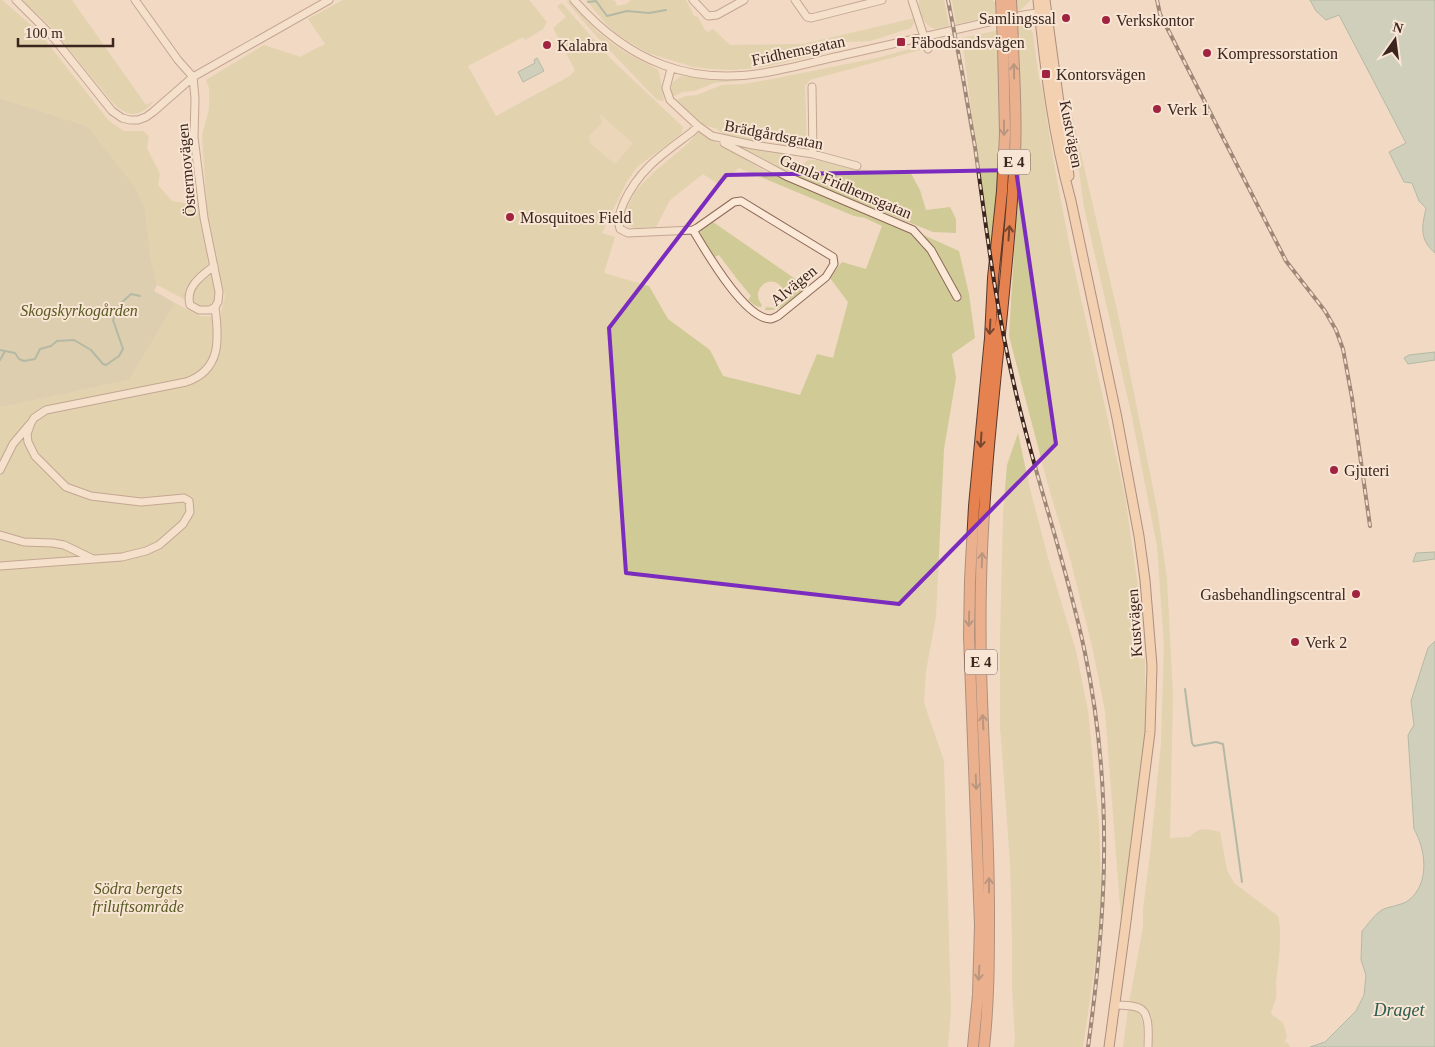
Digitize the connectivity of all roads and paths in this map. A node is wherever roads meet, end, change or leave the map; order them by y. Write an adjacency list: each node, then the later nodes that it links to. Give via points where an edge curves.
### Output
1 (16, 0): 19 (street, via 52,36 112,111 122,118 138,120 146,117)
2 (135, 0): 19 (street)
3 (329, 0): 19 (street)
4 (574, 0): 18 (street, Fridhemsgatan, via 594,23 616,40)
5 (693, 0): 6 (street, via 708,16 718,15)
6 (744, 0)
7 (795, 0): 8 (street, via 811,18)
8 (882, 0)
9 (912, 0): 15 (street)
10 (1001, 0): 16 (highway, E 4, bridge)
11 (1011, 0): 16 (highway, E 4, bridge)
12 (1038, 0): 14 (main road)
13 (1046, 0): 14 (main road)
14 (1043, 12): 15 (street, Fridhemsgatan); 34 (main road, Kustvägen, via 1071,201 1132,495 1150,632 1150,732)
15 (925, 37): 17 (street); 18 (street, Fridhemsgatan, via 773,72 718,77)
16 (1008, 43): 35 (highway, E 4, one-way to 35, via 1002,191 970,580 969,636 980,925); 36 (highway, E 4, one-way to 16, via 990,939 980,640 981,580 1015,152)
17 (928, 49)
18 (671, 69): 21 (street, Brädgårdsgatan, via 666,88 668,98)
19 (193, 77): 26 (street, Östermovägen, via 194,137 204,218)
20 (812, 87): 23 (street)
21 (698, 126): 23 (street, Brädgårdsgatan, via 712,136); 25 (street, Alvägen, via 644,170 631,188 618,218 620,228 628,233)
22 (724, 143): 27 (street, Gamla Fridhemsgatan, via 786,176 913,230 931,250)
23 (813, 154): 24 (street, Brädgårdsgatan)
24 (857, 166)
25 (692, 230): 25 (street, Alvägen, via 737,295 765,318 778,316 826,277 834,264 834,257 741,201 734,202)
26 (214, 266): 28 (street, Östermovägen, via 219,292); 28 (street, via 197,280 188,299 190,305 199,310)
27 (957, 297)
28 (214, 307): 29 (street, Östermovägen, via 215,354 212,363 198,378 46,410)
29 (31, 423): 30 (street, Östermovägen, via 13,444); 32 (street, via 27,434 30,448 66,487 91,496 141,502 179,497 188,499 190,512 184,524 159,545 137,554)
30 (0, 470)
31 (0, 535): 32 (street, via 24,542 64,545)
32 (91, 559): 33 (street)
33 (1, 567)
34 (1114, 1005): 37 (main road, Kustvägen); 38 (street, via 1142,1010 1147,1022)
35 (973, 1047)
36 (984, 1047)
37 (1109, 1047)
38 (1148, 1047)

